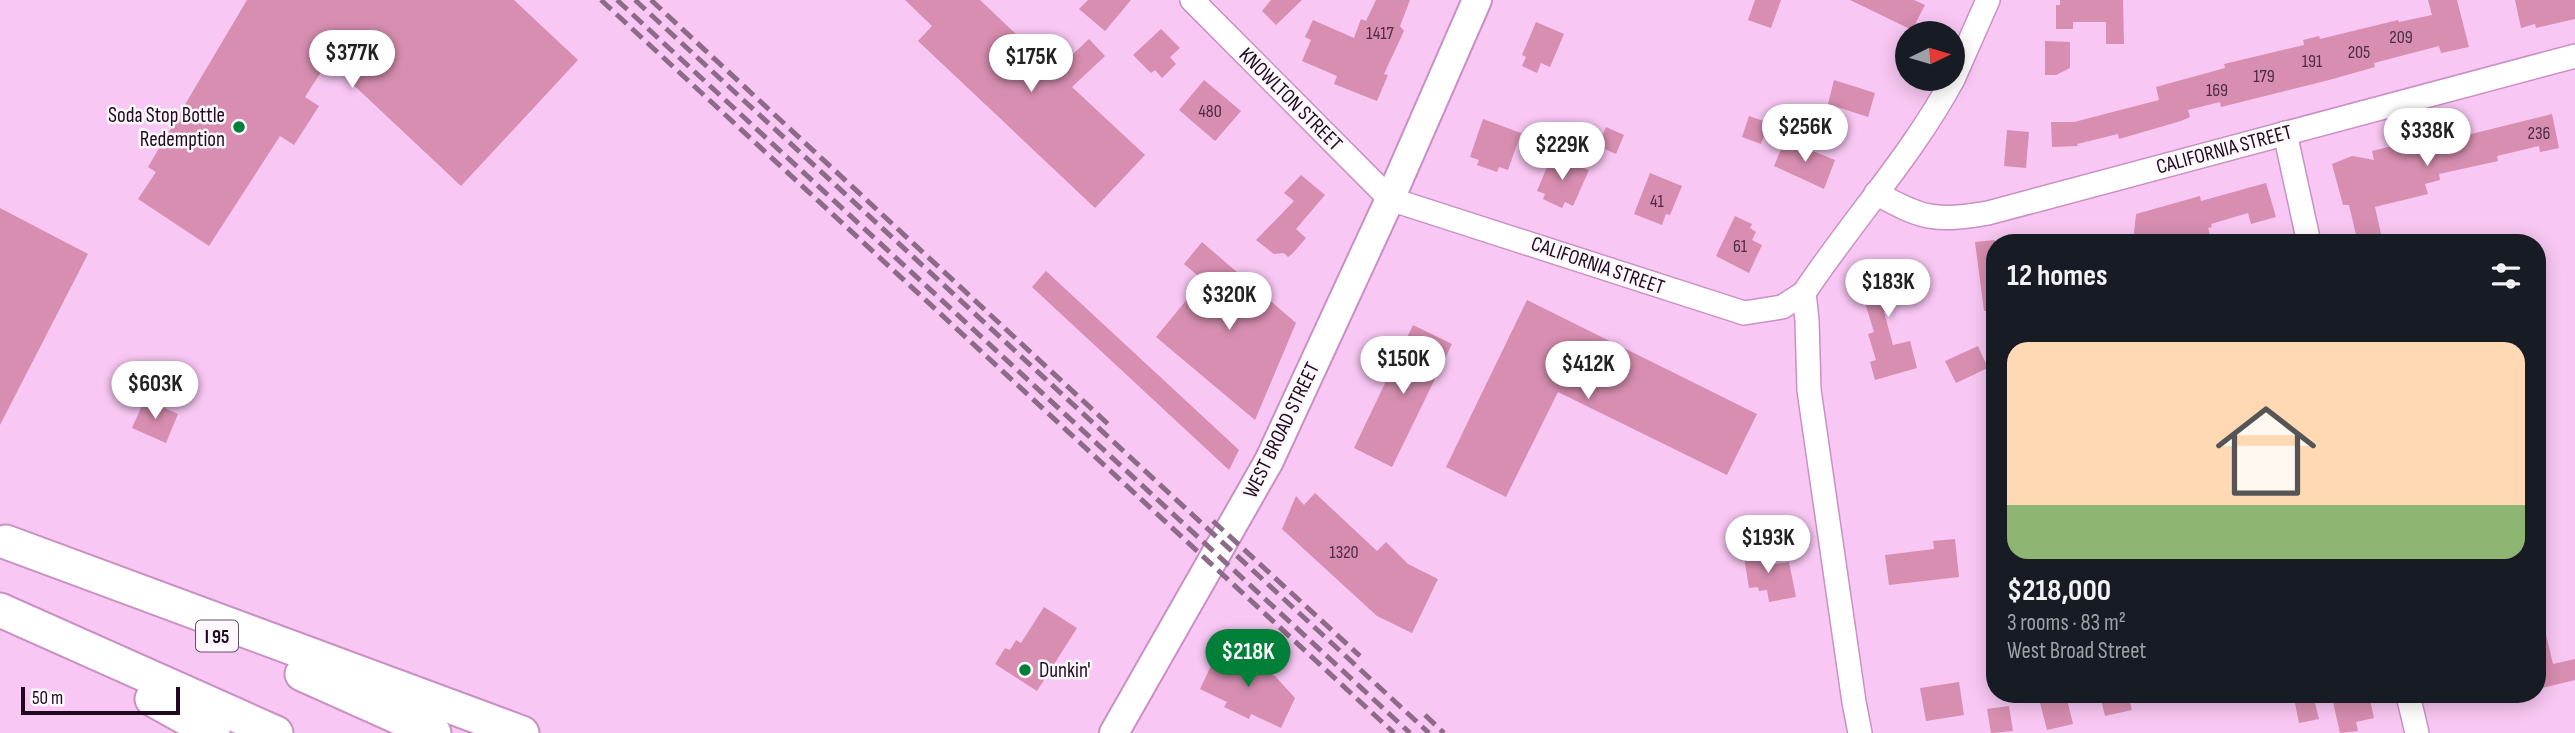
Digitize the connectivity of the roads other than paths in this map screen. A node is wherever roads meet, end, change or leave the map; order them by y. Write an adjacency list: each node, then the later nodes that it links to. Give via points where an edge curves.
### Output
1 (1192, 0): 9 (street, KNOWLTON STREET)
2 (1476, 0): 9 (main road, WEST BROAD STREET)
3 (1988, 0): 4 (street)
4 (1965, 52)
5 (2575, 56): 7 (street, CALIFORNIA STREET)
6 (1945, 91): 8 (street)
7 (2285, 133): 8 (street, CALIFORNIA STREET, via 1964,217 1925,217); 10 (street)
8 (1876, 193): 11 (street)
9 (1391, 199): 11 (street, CALIFORNIA STREET, via 1741,312 1772,310); 19 (main road, WEST BROAD STREET, via 1269,461)
10 (2307, 234)
11 (1804, 293): 20 (street, via 1809,390)
12 (3, 540): 17 (highway, I 95); 18 (highway)
13 (0, 612): 15 (highway); 16 (highway)
14 (2410, 703): 21 (street)
15 (213, 733)
16 (276, 733)
17 (434, 733)
18 (522, 733)
19 (1114, 733)
20 (1860, 733)
21 (2417, 733)

